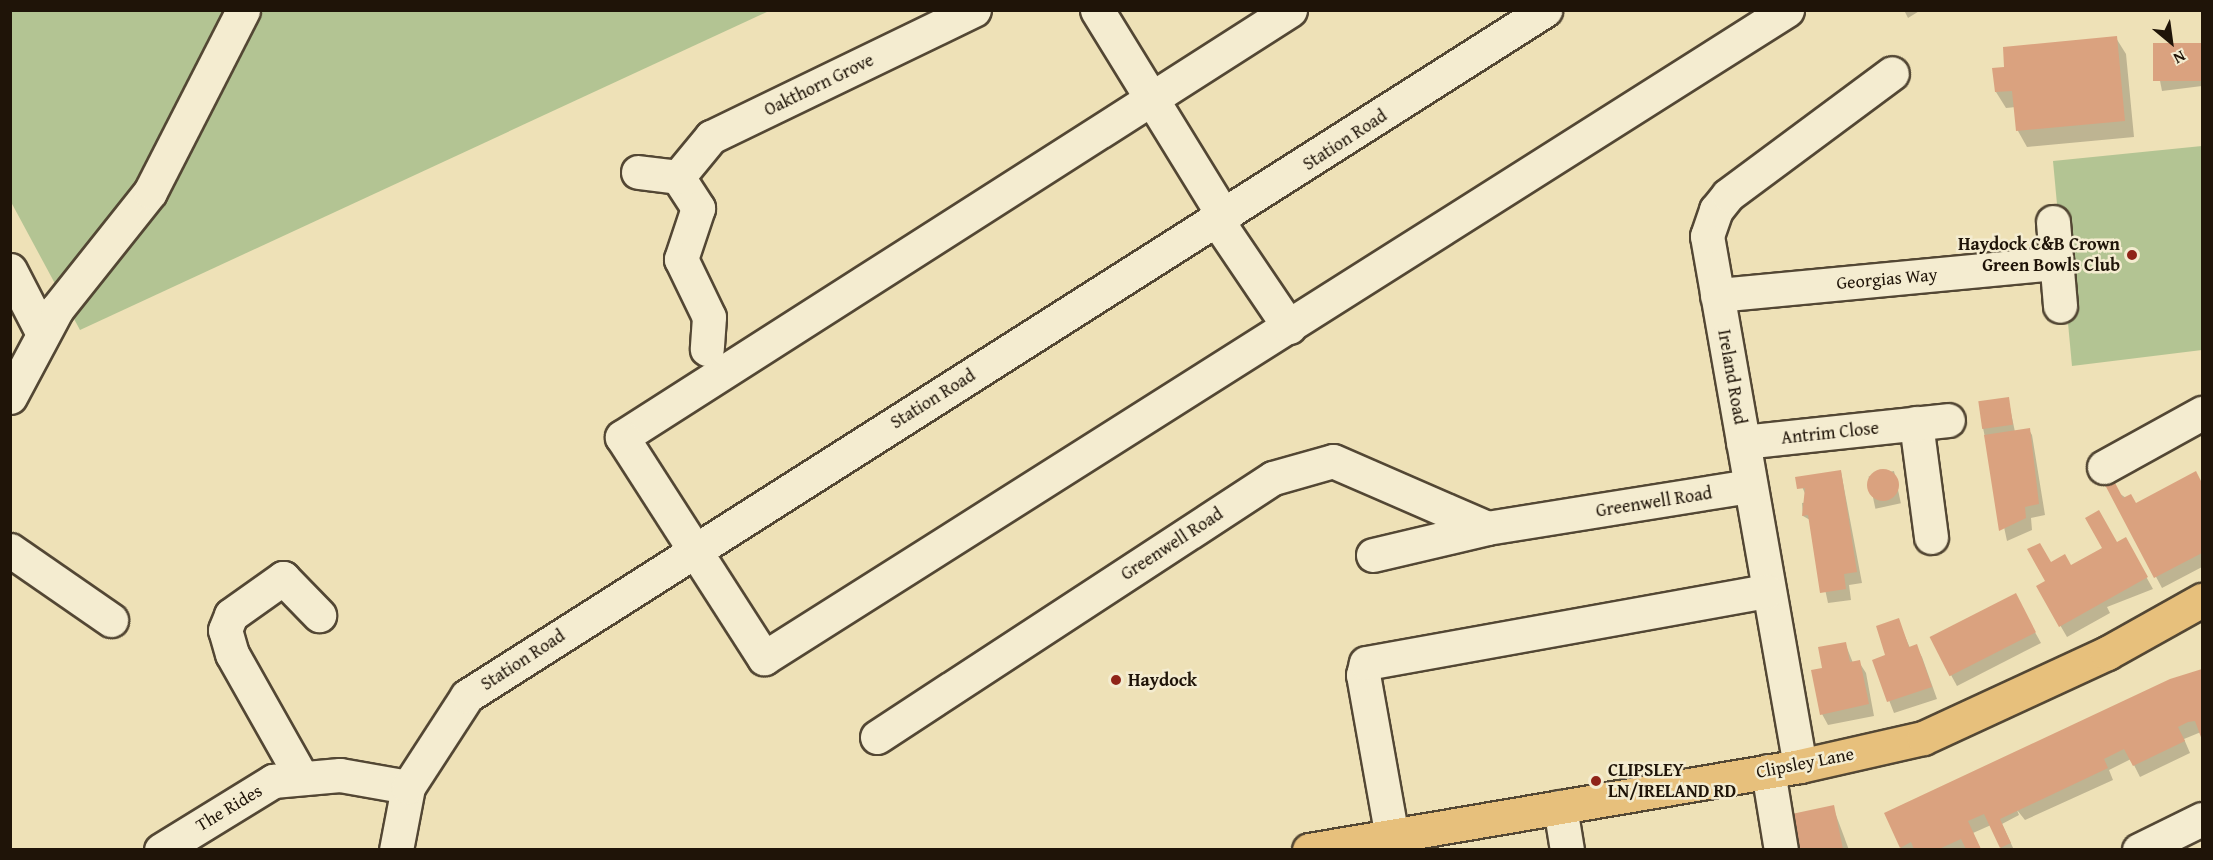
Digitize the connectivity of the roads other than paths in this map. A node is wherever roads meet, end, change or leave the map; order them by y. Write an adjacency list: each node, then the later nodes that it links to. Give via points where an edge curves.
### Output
1 (243, 10): 17 (street, via 150,192)
2 (974, 10): 10 (street, Oakthorn Grove, via 711,137)
3 (1097, 10): 8 (street)
4 (1290, 10): 8 (street)
5 (1545, 10): 11 (street, Station Road)
6 (1787, 10): 18 (street)
7 (1892, 73): 15 (street, Ireland Road, via 1728,195 1716,210 1707,236)
8 (1150, 98): 11 (street); 27 (street, via 622,437)
9 (638, 172): 10 (street)
10 (678, 177): 19 (street, via 698,208 681,259 709,317)
11 (1222, 220): 18 (street); 27 (street, Station Road)
12 (2053, 222): 13 (street)
13 (2056, 263): 15 (street, Georgias Way); 16 (street)
14 (10, 270): 17 (street)
15 (1718, 295): 22 (street, Ireland Road)
16 (2060, 306)
17 (50, 322): 20 (street)
18 (1289, 327): 27 (street, via 764,658)
19 (707, 349)
20 (10, 397)
21 (2202, 413): 23 (street)
22 (1743, 442): 24 (street, Ireland Road); 26 (street, Antrim Close, via 1932,422)
23 (2104, 467)
24 (1750, 486): 25 (street, Greenwell Road); 30 (street, Ireland Road)
25 (1487, 528): 29 (street, Greenwell Road); 34 (street, Greenwell Road, via 1334,461 1274,478)
26 (1931, 537)
27 (692, 549): 38 (street, Station Road, via 467,696)
28 (10, 550): 33 (street)
29 (1372, 555)
30 (1767, 591): 35 (street, Ireland Road); 41 (street, via 1366,663 1363,675)
31 (2202, 600): 35 (main road, Clipsley Lane, via 2107,653 1923,738)
32 (320, 615): 37 (street, via 283,578 231,615 225,630 232,654)
33 (111, 620)
34 (877, 737)
35 (1800, 766): 36 (main road, Clipsley Lane)
36 (1767, 771): 39 (main road, Clipsley Lane); 46 (street)
37 (302, 778): 38 (street, The Rides, via 340,775); 42 (street, The Rides, via 273,781)
38 (408, 787): 43 (street, Station Road)
39 (1560, 807): 41 (main road, Clipsley Lane); 45 (street)
40 (2202, 819): 47 (street)
41 (1392, 837): 44 (main road, Clipsley Lane)
42 (161, 849)
43 (396, 849)
44 (1309, 849)
45 (1567, 849)
46 (1781, 849)
47 (2139, 849)

